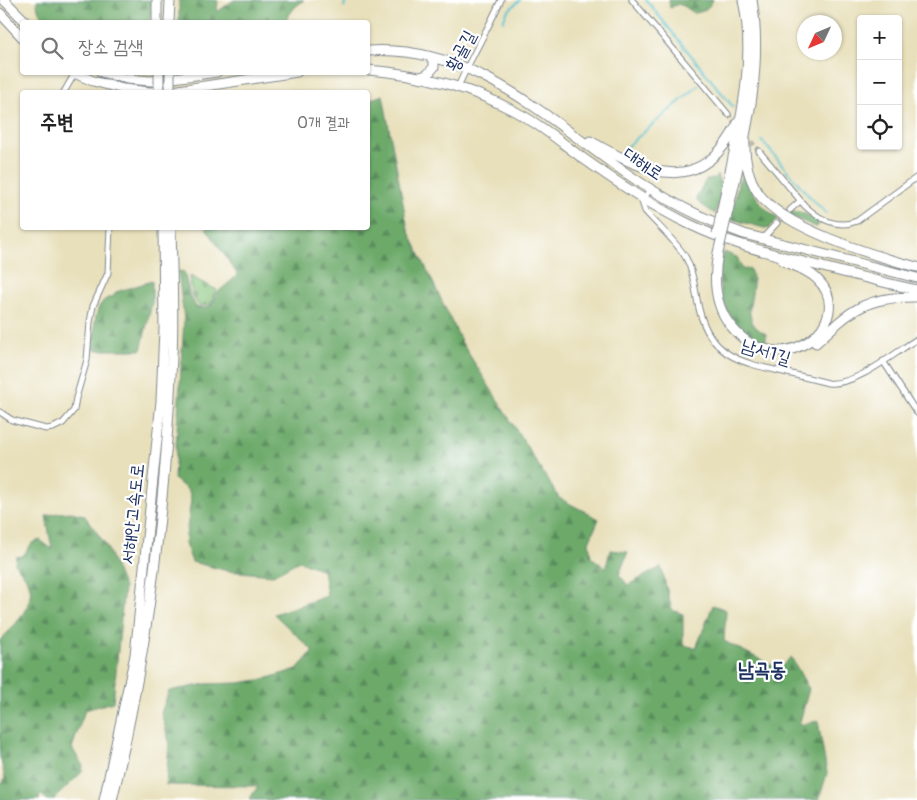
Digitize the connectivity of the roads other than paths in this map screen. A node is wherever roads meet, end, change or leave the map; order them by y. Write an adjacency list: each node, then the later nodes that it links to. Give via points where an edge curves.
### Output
1 (4, 0): 9 (highway)
2 (157, 0): 10 (highway)
3 (170, 0): 11 (highway)
4 (501, 0): 15 (street, 황골길)
5 (632, 0): 33 (street)
6 (743, 0): 35 (highway, via 748,56)
7 (752, 0): 36 (highway, via 756,71)
8 (0, 13): 12 (highway)
9 (24, 20)
10 (157, 20)
11 (169, 20)
12 (20, 34)
13 (370, 51): 14 (highway, 대해로, via 390,50)
14 (431, 58): 15 (highway, 대해로); 24 (highway, via 434,62 432,70)
15 (466, 68): 25 (street, 황골길); 26 (highway, 대해로)
16 (370, 70): 24 (highway, 대해로)
17 (73, 75): 27 (street)
18 (79, 75): 28 (highway)
19 (111, 75): 22 (highway, via 127,80 151,81)
20 (159, 75): 29 (highway, bridge)
21 (170, 75): 30 (highway, bridge)
22 (195, 75)
23 (277, 75): 31 (highway)
24 (419, 77): 25 (highway, 대해로)
25 (458, 86): 32 (highway, 대해로)
26 (505, 87): 32 (highway, via 497,93); 34 (highway, 대해로)
27 (65, 90)
28 (132, 90)
29 (159, 90)
30 (170, 90)
31 (179, 90)
32 (500, 104): 40 (highway, 대해로, via 544,129)
33 (728, 114)
34 (554, 120): 35 (highway, via 632,162 660,172 676,173 694,170 714,158); 39 (highway, 대해로)
35 (739, 121): 42 (highway)
36 (745, 136): 42 (highway); 51 (highway, via 746,161 753,184 775,211 841,243)
37 (759, 151): 41 (street)
38 (917, 177): 41 (street, via 854,223 839,224 822,219)
39 (650, 189): 40 (street); 48 (highway, 대해로, via 708,220)
40 (644, 199): 49 (highway, 대해로, via 696,227); 56 (street, 남서1길, via 644,211 686,258 702,320 727,354 753,365 833,383 857,378)
41 (800, 201): 43 (street)
42 (725, 210): 50 (highway, bridge)
43 (790, 210)
44 (777, 223): 48 (street)
45 (110, 230): 57 (street, via 108,273 93,306 87,360 74,410 63,423 46,429 12,420)
46 (163, 230): 59 (highway, 서해안고속도로, via 161,401 135,655)
47 (171, 230): 60 (highway, 서해안고속도로, via 172,355 156,562 133,706)
48 (762, 239): 52 (highway, 대해로)
49 (751, 248): 50 (highway, via 804,270 824,287 829,304 827,317 818,333 803,346 786,351 765,350 734,330 725,318 717,297); 53 (highway, 대해로)
50 (716, 252): 54 (highway, via 710,272 710,288 719,317 745,346 769,356 788,357 805,351 846,315 865,304 887,298)
51 (917, 267)
52 (917, 278)
53 (917, 290)
54 (917, 297)
55 (917, 339): 56 (street, 남서1길)
56 (884, 360): 58 (street)
57 (0, 412)
58 (917, 413)
59 (104, 800)
60 (112, 800)

